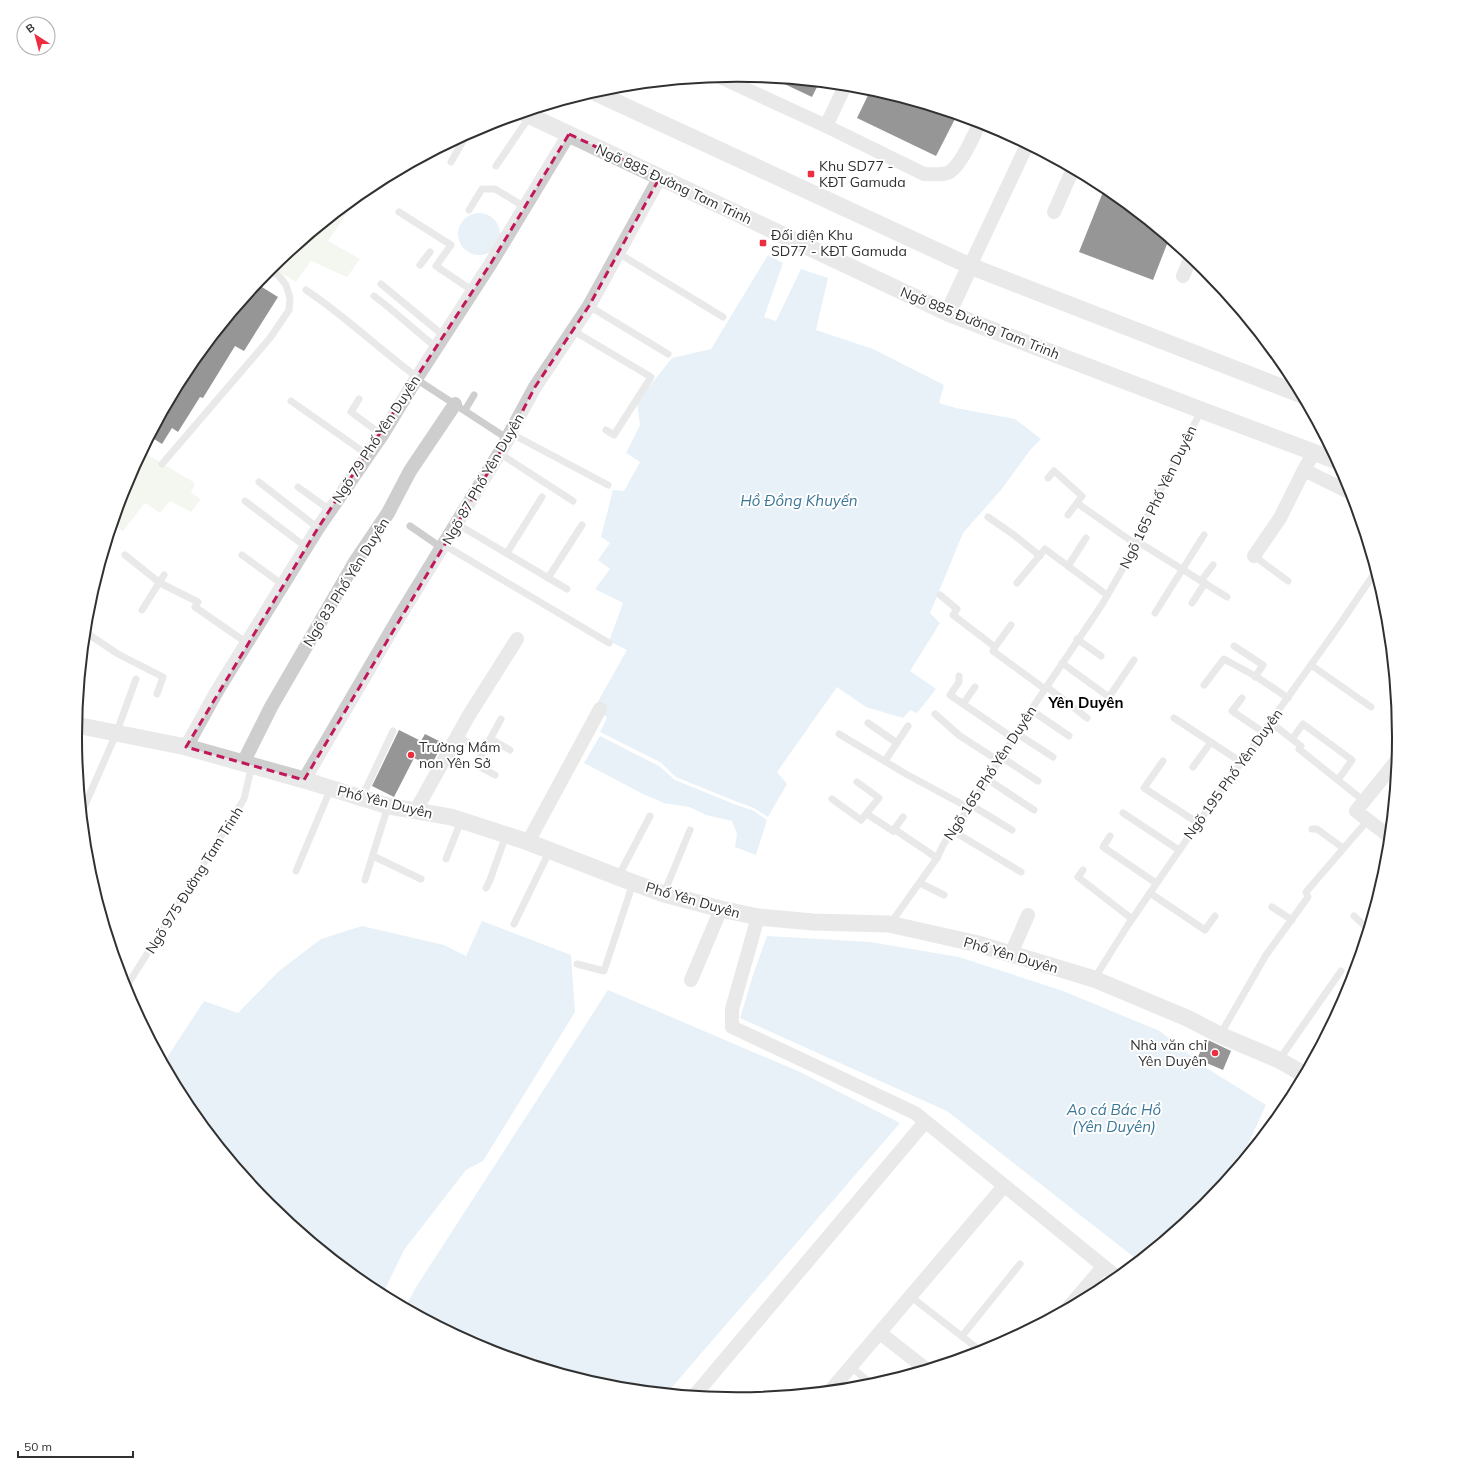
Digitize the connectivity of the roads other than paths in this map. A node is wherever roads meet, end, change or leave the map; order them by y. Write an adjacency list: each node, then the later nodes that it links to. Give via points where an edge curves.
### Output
1 (731, 82): 6 (street)
2 (843, 91): 6 (street)
3 (603, 96): 25 (street)
4 (531, 116): 8 (street, Ngõ 885 Đường Tam Trinh)
5 (525, 118): 12 (lane)
6 (826, 126): 7 (street, via 924,174 938,175 951,171 962,157)
7 (977, 128)
8 (569, 134): 14 (street, Ngõ 885 Đường Tam Trinh); 15 (street, Ngõ 79 Phố Yên Duyên)
9 (461, 144): 11 (lane)
10 (1025, 149): 25 (street)
11 (451, 162)
12 (496, 166)
13 (1070, 173): 18 (street)
14 (660, 177): 20 (street, Ngõ 87 Phố Yên Duyên); 33 (street, Ngõ 885 Đường Tam Trinh)
15 (525, 207): 16 (lane, via 495,189 482,189); 30 (street, Ngõ 79 Phố Yên Duyên)
16 (469, 210)
17 (399, 212): 24 (lane, via 451,245)
18 (1054, 212)
19 (430, 252): 21 (lane)
20 (618, 253): 32 (street, Ngõ 87 Phố Yên Duyên); 34 (lane)
21 (425, 259): 23 (lane); 24 (lane)
22 (1189, 262): 27 (street)
23 (420, 265)
24 (436, 266): 30 (lane)
25 (970, 266): 33 (street); 39 (street)
26 (274, 274): 52 (lane, via 286,285 290,298 289,310 270,338)
27 (1183, 276)
28 (381, 284): 36 (lane)
29 (306, 290): 38 (lane, via 322,300)
30 (473, 291): 36 (street, Ngõ 79 Phố Yên Duyên)
31 (374, 296): 36 (lane, via 407,324)
32 (589, 306): 35 (street, Ngõ 87 Phố Yên Duyên); 37 (lane)
33 (948, 313): 44 (street, Ngõ 885 Đường Tam Trinh)
34 (723, 317)
35 (572, 330): 45 (lane, via 651,377 614,435); 47 (street, Ngõ 87 Phố Yên Duyên, via 535,387)
36 (440, 342): 38 (street, Ngõ 79 Phố Yên Duyên)
37 (668, 354)
38 (416, 378): 43 (lane); 46 (street, Ngõ 79 Phố Yên Duyên)
39 (1294, 392)
40 (474, 395): 43 (lane)
41 (359, 399): 46 (lane, via 351,412)
42 (291, 401): 50 (lane)
43 (460, 407): 47 (lane); 150 (street, Ngõ 83 Phố Yên Duyên, via 410,471 388,513 355,562 271,707)
44 (1201, 410): 48 (street, Ngõ 885 Đường Tam Trinh); 72 (lane, Ngõ 165 Phố Yên Duyên)
45 (606, 430)
46 (382, 434): 50 (street, Ngõ 79 Phố Yên Duyên)
47 (509, 436): 49 (street, Ngõ 87 Phố Yên Duyên); 56 (lane)
48 (1314, 452): 51 (street, Ngõ 885 Đường Tam Trinh); 53 (street)
49 (499, 453): 61 (lane); 66 (street, Ngõ 87 Phố Yên Duyên)
50 (368, 455): 63 (street, Ngõ 79 Phố Yên Duyên)
51 (1330, 458)
52 (162, 464)
53 (1304, 470): 58 (street); 79 (street, via 1280,518)
54 (1048, 478): 62 (lane, via 1054,471 1082,496)
55 (259, 482): 69 (lane)
56 (608, 485)
57 (298, 487): 63 (lane)
58 (1344, 490)
59 (542, 496): 75 (lane)
60 (245, 501): 74 (lane)
61 (573, 501)
62 (1078, 503): 64 (lane); 72 (lane)
63 (330, 510): 69 (street, Ngõ 79 Phố Yên Duyên)
64 (1068, 515)
65 (988, 517): 78 (lane)
66 (457, 524): 73 (street, Ngõ 87 Phố Yên Duyên); 75 (lane)
67 (582, 525): 85 (lane)
68 (410, 526): 73 (lane)
69 (318, 528): 74 (street, Ngõ 79 Phố Yên Duyên)
70 (1204, 535): 82 (lane)
71 (1086, 538): 81 (lane)
72 (1135, 542): 82 (lane); 93 (lane, Ngõ 165 Phố Yên Duyên)
73 (443, 546): 103 (lane); 155 (street, Ngõ 87 Phố Yên Duyên)
74 (306, 547): 90 (street, Ngõ 79 Phố Yên Duyên)
75 (507, 553): 85 (lane)
76 (125, 555): 88 (lane)
77 (242, 555): 90 (lane)
78 (1040, 556): 81 (lane, via 1046,549); 89 (lane)
79 (1254, 556): 86 (lane)
80 (1213, 565): 87 (lane)
81 (1068, 566): 93 (lane)
82 (1182, 570): 87 (lane); 97 (lane)
83 (164, 575): 88 (lane)
84 (1373, 576): 109 (lane, Ngõ 195 Phố Yên Duyên)
85 (548, 578): 91 (lane)
86 (1288, 581)
87 (1203, 582): 94 (lane); 95 (lane)
88 (160, 583): 96 (lane); 102 (lane, via 198,602 195,607)
89 (1017, 583)
90 (283, 585): 102 (street, Ngõ 79 Phố Yên Duyên)
91 (566, 589)
92 (940, 595): 105 (lane, via 957,609 953,615)
93 (1107, 595): 101 (lane, Ngõ 165 Phố Yên Duyên)
94 (1227, 597)
95 (1192, 603)
96 (142, 610)
97 (1154, 614)
98 (1011, 625): 105 (lane)
99 (91, 636): 116 (lane, via 118,654 163,677)
100 (517, 639): 135 (street)
101 (1078, 639): 106 (lane); 108 (lane, Ngõ 165 Phố Yên Duyên)
102 (247, 643): 142 (street, Ngõ 79 Phố Yên Duyên)
103 (609, 643)
104 (1234, 646): 111 (lane, via 1263,664)
105 (995, 647): 115 (lane, via 993,651)
106 (1101, 656)
107 (1134, 660): 108 (lane, via 1109,697)
108 (1062, 663): 115 (lane, Ngõ 165 Phố Yên Duyên)
109 (1311, 665): 118 (lane, Ngõ 195 Phố Yên Duyên); 120 (lane)
110 (959, 676): 119 (lane, via 959,682 950,695)
111 (1255, 677): 113 (lane, via 1224,659); 118 (lane)
112 (136, 679): 133 (lane)
113 (1204, 685)
114 (975, 687): 119 (lane)
115 (1046, 688): 122 (lane, Ngõ 165 Phố Yên Duyên); 124 (lane)
116 (157, 694)
117 (1242, 698): 132 (lane, via 1232,711)
118 (1288, 698): 127 (lane, Ngõ 195 Phố Yên Duyên)
119 (963, 704): 136 (lane)
120 (1371, 707)
121 (600, 709): 183 (street)
122 (1031, 710): 136 (lane, Ngõ 165 Phố Yên Duyên); 137 (lane)
123 (935, 714): 146 (lane, via 960,736)
124 (1087, 718)
125 (1174, 718): 140 (lane)
126 (501, 719): 138 (lane)
127 (1270, 722): 132 (lane, Ngõ 195 Phố Yên Duyên); 139 (lane)
128 (868, 724): 141 (lane)
129 (82, 726): 133 (street, Phố Yên Duyên)
130 (908, 726): 141 (lane)
131 (393, 731): 160 (lane)
132 (1263, 732): 149 (lane, Ngõ 195 Phố Yên Duyên)
133 (116, 734): 142 (street, Phố Yên Duyên); 163 (lane)
134 (839, 734): 147 (lane)
135 (457, 736): 144 (lane); 166 (street)
136 (1014, 736): 145 (lane); 146 (lane, Ngõ 165 Phố Yên Duyên)
137 (1069, 736)
138 (490, 739): 143 (lane); 144 (lane)
139 (1292, 739): 156 (lane, via 1301,746 1299,749); 156 (lane, via 1303,724 1352,760)
140 (1211, 742): 149 (lane); 152 (lane)
141 (896, 743): 147 (lane)
142 (186, 747): 150 (street, Phố Yên Duyên)
143 (510, 750)
144 (483, 752): 153 (lane, via 476,765)
145 (1053, 757)
146 (1000, 759): 154 (lane, Ngõ 165 Phố Yên Duyên); 157 (lane)
147 (885, 761): 165 (lane)
148 (1163, 761): 174 (lane, via 1144,788)
149 (1241, 762): 174 (lane, Ngõ 195 Phố Yên Duyên)
150 (247, 764): 155 (street, Phố Yên Duyên); 218 (lane, Ngõ 975 Đường Tam Trinh, via 244,800)
151 (1392, 766): 162 (street)
152 (1193, 767)
153 (495, 775)
154 (987, 779): 165 (lane, Ngõ 165 Phố Yên Duyên); 167 (lane)
155 (304, 780): 159 (street, Phố Yên Duyên)
156 (1338, 780): 162 (lane)
157 (1038, 781)
158 (857, 782): 169 (lane, via 879,798)
159 (331, 788): 160 (street, Phố Yên Duyên); 191 (lane)
160 (362, 798): 164 (street, Phố Yên Duyên)
161 (832, 799): 169 (lane, via 861,820)
162 (1364, 801): 173 (street, via 1356,811)
163 (86, 803)
164 (388, 806): 166 (street, Phố Yên Duyên); 187 (lane)
165 (970, 806): 177 (lane); 179 (lane, Ngõ 165 Phố Yên Duyên)
166 (416, 810): 172 (street, Phố Yên Duyên)
167 (1034, 810)
168 (1123, 813): 186 (lane)
169 (867, 814): 178 (lane)
170 (650, 816): 195 (lane)
171 (903, 817): 178 (lane)
172 (461, 820): 181 (street, Phố Yên Duyên); 189 (lane)
173 (1368, 820): 180 (street); 184 (lane)
174 (1198, 823): 186 (lane, Ngõ 195 Phố Yên Duyên)
175 (1312, 829): 184 (lane, via 1317,829)
176 (690, 830): 200 (lane)
177 (1012, 830)
178 (892, 831): 188 (lane, via 896,831)
179 (953, 831): 188 (lane, Ngõ 165 Phố Yên Duyên); 192 (lane)
180 (1385, 833)
181 (506, 835): 183 (street, Phố Yên Duyên); 198 (lane)
182 (1110, 836): 197 (lane, via 1103,847)
183 (528, 842): 185 (street, Phố Yên Duyên)
184 (1344, 848): 209 (lane, via 1306,892 1308,897)
185 (550, 850): 195 (street, Phố Yên Duyên); 210 (lane)
186 (1179, 850): 197 (lane, Ngõ 195 Phố Yên Duyên)
187 (372, 856): 193 (lane); 194 (lane)
188 (937, 858): 196 (lane, Ngõ 165 Phố Yên Duyên)
189 (446, 859)
190 (1083, 870): 208 (lane, via 1078,877)
191 (296, 871)
192 (1021, 872)
193 (421, 879)
194 (365, 880)
195 (626, 880): 200 (street, Phố Yên Duyên); 214 (lane, via 604,971)
196 (920, 883): 201 (lane); 211 (lane, Ngõ 165 Phố Yên Duyên)
197 (1156, 883): 199 (lane, Ngõ 195 Phố Yên Duyên)
198 (486, 888)
199 (1150, 893): 205 (lane, via 1205,930); 208 (lane, Ngõ 195 Phố Yên Duyên)
200 (664, 894): 203 (street, Phố Yên Duyên)
201 (944, 895)
202 (1272, 907): 209 (lane)
203 (721, 909): 207 (street, Phố Yên Duyên); 217 (street)
204 (1028, 915): 213 (street)
205 (1215, 916)
206 (1354, 916): 212 (lane)
207 (758, 917): 211 (street, Phố Yên Duyên, via 813,922); 222 (street, via 732,1009 732,1027 915,1113)
208 (1132, 919): 216 (lane, Ngõ 195 Phố Yên Duyên)
209 (1292, 920): 219 (lane, via 1266,955)
210 (514, 924)
211 (890, 924): 213 (street, Phố Yên Duyên)
212 (1365, 926)
213 (1011, 954): 216 (street, Phố Yên Duyên)
214 (577, 964)
215 (1341, 971): 220 (lane)
216 (1094, 979): 219 (street, Phố Yên Duyên)
217 (690, 980)
218 (130, 982)
219 (1220, 1034): 220 (street, Phố Yên Duyên)
220 (1279, 1060): 221 (street, Phố Yên Duyên)
221 (1300, 1073)
222 (925, 1122): 223 (street); 236 (street)
223 (1004, 1186): 225 (street); 227 (street)
224 (1020, 1264): 230 (lane)
225 (1102, 1266): 226 (street); 228 (street)
226 (1114, 1275)
227 (910, 1296): 229 (street); 230 (lane)
228 (1075, 1299)
229 (880, 1333): 232 (street); 233 (street)
230 (962, 1336): 231 (lane)
231 (976, 1347)
232 (922, 1366)
233 (850, 1367): 234 (lane); 235 (street)
234 (866, 1380)
235 (835, 1385)
236 (697, 1392)

